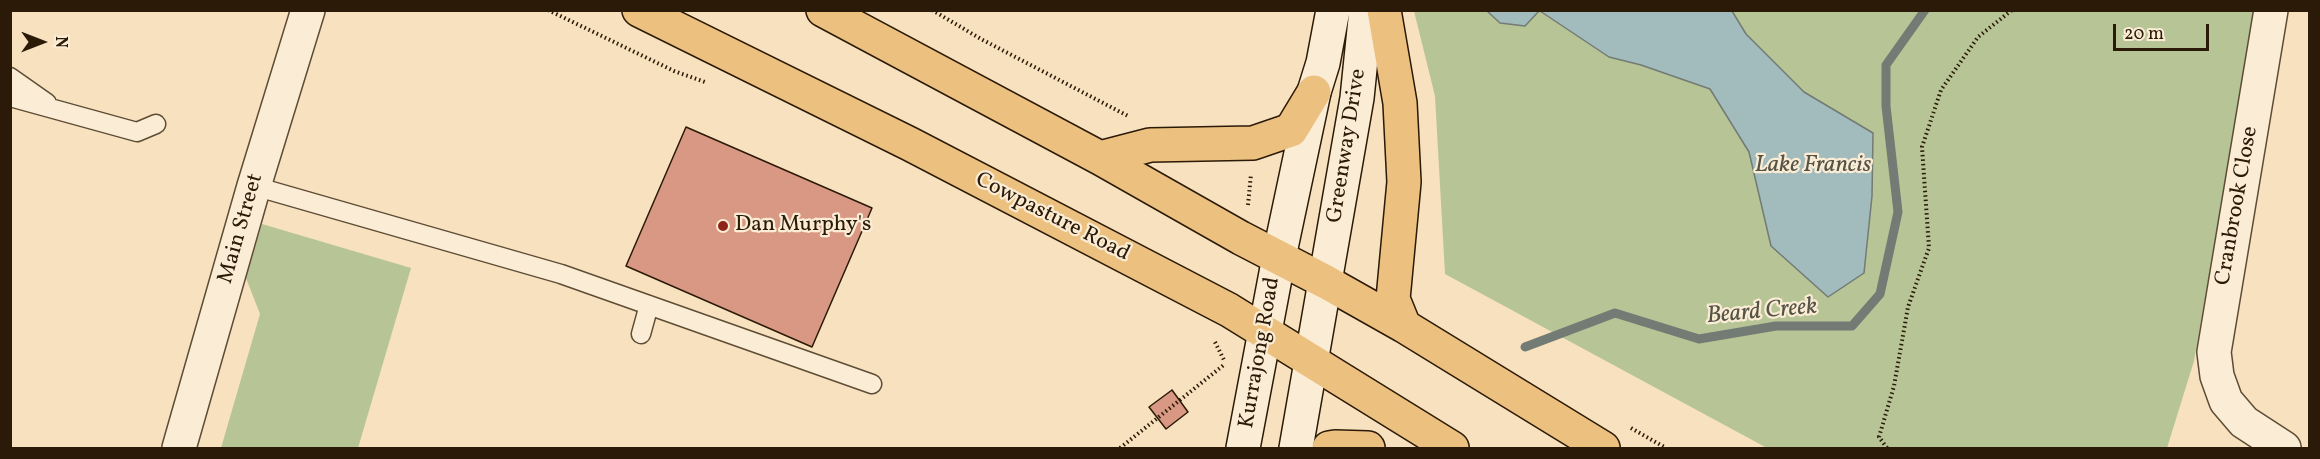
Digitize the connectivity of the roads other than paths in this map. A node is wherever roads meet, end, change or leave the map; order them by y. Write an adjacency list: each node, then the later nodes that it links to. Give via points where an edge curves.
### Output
1 (308, 10): 14 (street, Main Street)
2 (639, 10): 19 (main road, Cowpasture Road, via 910,144)
3 (823, 10): 13 (main road)
4 (1333, 10): 9 (street, Greenway Drive)
5 (1366, 10): 16 (street, Greenway Drive, via 1357,98)
6 (1384, 10): 18 (main road, via 1400,103 1404,182 1393,299)
7 (2271, 10): 30 (street, Cranbrook Close, via 2214,352 2226,401 2244,422)
8 (10, 77): 11 (lane)
9 (1314, 92): 13 (main road, via 1291,130 1253,143 1150,145); 15 (street, Greenway Drive)
10 (10, 97): 11 (lane)
11 (55, 109): 12 (lane, via 137,132)
12 (156, 124)
13 (1100, 158): 15 (main road)
14 (254, 186): 17 (lane, via 561,274); 23 (street, Main Street)
15 (1279, 257): 16 (main road); 19 (street, Kurrajong Road)
16 (1326, 282): 18 (main road); 21 (street)
17 (650, 305): 20 (lane); 22 (lane)
18 (1404, 326): 29 (main road)
19 (1265, 331): 21 (main road, Cowpasture Road); 24 (street, Kurrajong Road)
20 (641, 334)
21 (1312, 360): 25 (street); 28 (main road, Cowpasture Road)
22 (872, 384)
23 (179, 448)
24 (1243, 448)
25 (1296, 448)
26 (1329, 448): 27 (main road)
27 (1368, 448)
28 (1452, 448)
29 (1604, 448)
30 (2284, 448)

